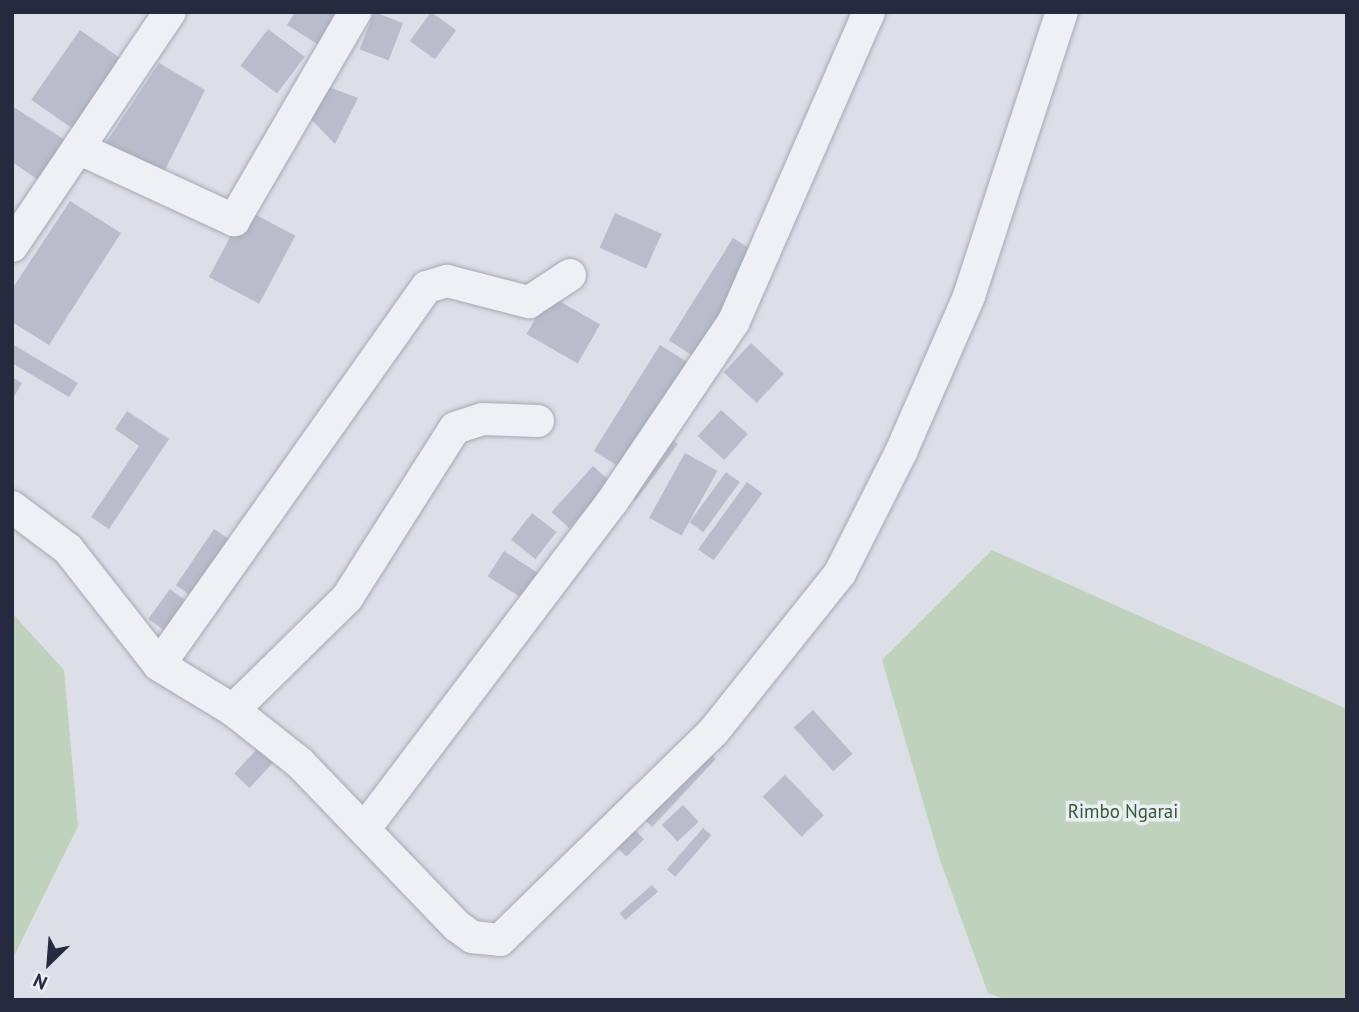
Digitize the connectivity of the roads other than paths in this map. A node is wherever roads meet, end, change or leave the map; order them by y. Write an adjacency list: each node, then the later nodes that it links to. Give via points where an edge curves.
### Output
1 (170, 12): 5 (street)
2 (355, 12): 5 (street, via 234,220)
3 (869, 12): 12 (street, via 734,321 612,502)
4 (1062, 12): 12 (street, via 978,272 901,452 840,573 771,666 536,912 500,940 472,937 457,926)
5 (80, 149): 6 (street)
6 (12, 247)
7 (570, 275): 10 (street, via 529,302 447,281 427,287)
8 (538, 421): 11 (street, via 483,418 456,428 347,598)
9 (12, 507): 10 (street, via 60,540)
10 (159, 665): 11 (street)
11 (233, 710): 12 (street)
12 (366, 827)

